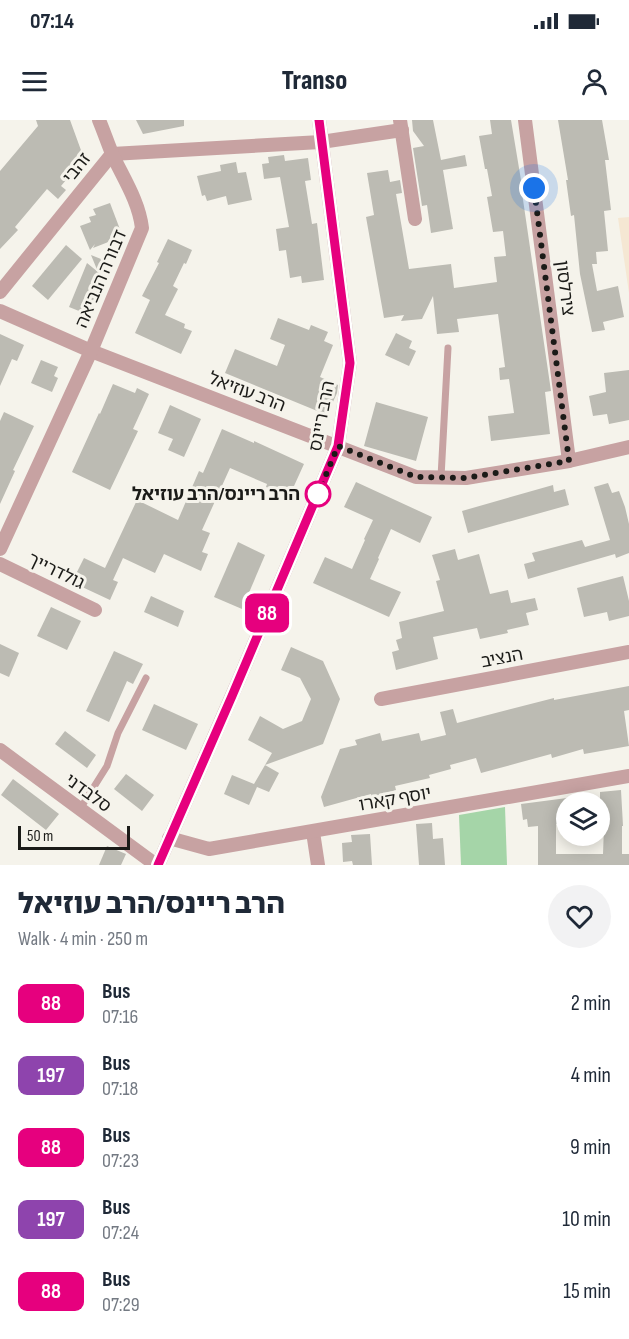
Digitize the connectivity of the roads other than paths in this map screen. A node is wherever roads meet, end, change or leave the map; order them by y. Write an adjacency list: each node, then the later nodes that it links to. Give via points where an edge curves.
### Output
1 (99, 120): 6 (street, דבורה הנביאה)
2 (319, 120): 5 (street, הרב ריינס)
3 (525, 120): 14 (street, צירלסון)
4 (401, 125): 5 (street, זהבי); 7 (street)
5 (321, 142): 6 (street, זהבי); 12 (street, הרב ריינס, via 350,363)
6 (112, 154): 8 (street, זהבי); 11 (street, דבורה הנביאה, via 132,195 142,228)
7 (415, 219)
8 (0, 292)
9 (0, 311): 11 (street, הרב עוזיאל)
10 (448, 348): 15 (lane)
11 (91, 351): 12 (street, הרב עוזיאל); 16 (street, דבורה הנביאה)
12 (338, 446): 15 (street, הרב עוזיאל, via 416,477); 26 (street, הרב ריינס)
13 (629, 447): 14 (street, הרב עוזיאל)
14 (569, 461): 15 (street, הרב עוזיאל, via 466,478)
15 (441, 477)
16 (0, 549)
17 (0, 564): 18 (street, גולדרייך)
18 (95, 610)
19 (629, 652): 21 (street, הנציב)
20 (146, 678): 24 (lane, via 118,733 107,766)
21 (381, 699)
22 (0, 750): 24 (street, סלבדני)
23 (629, 776): 25 (street, יוסף קארו)
24 (80, 809): 27 (street, סלבדני)
25 (313, 832): 26 (street, יוסף קארו, via 209,849); 28 (street)
26 (169, 838): 27 (street, הרב ריינס)
27 (157, 865)
28 (318, 865)

